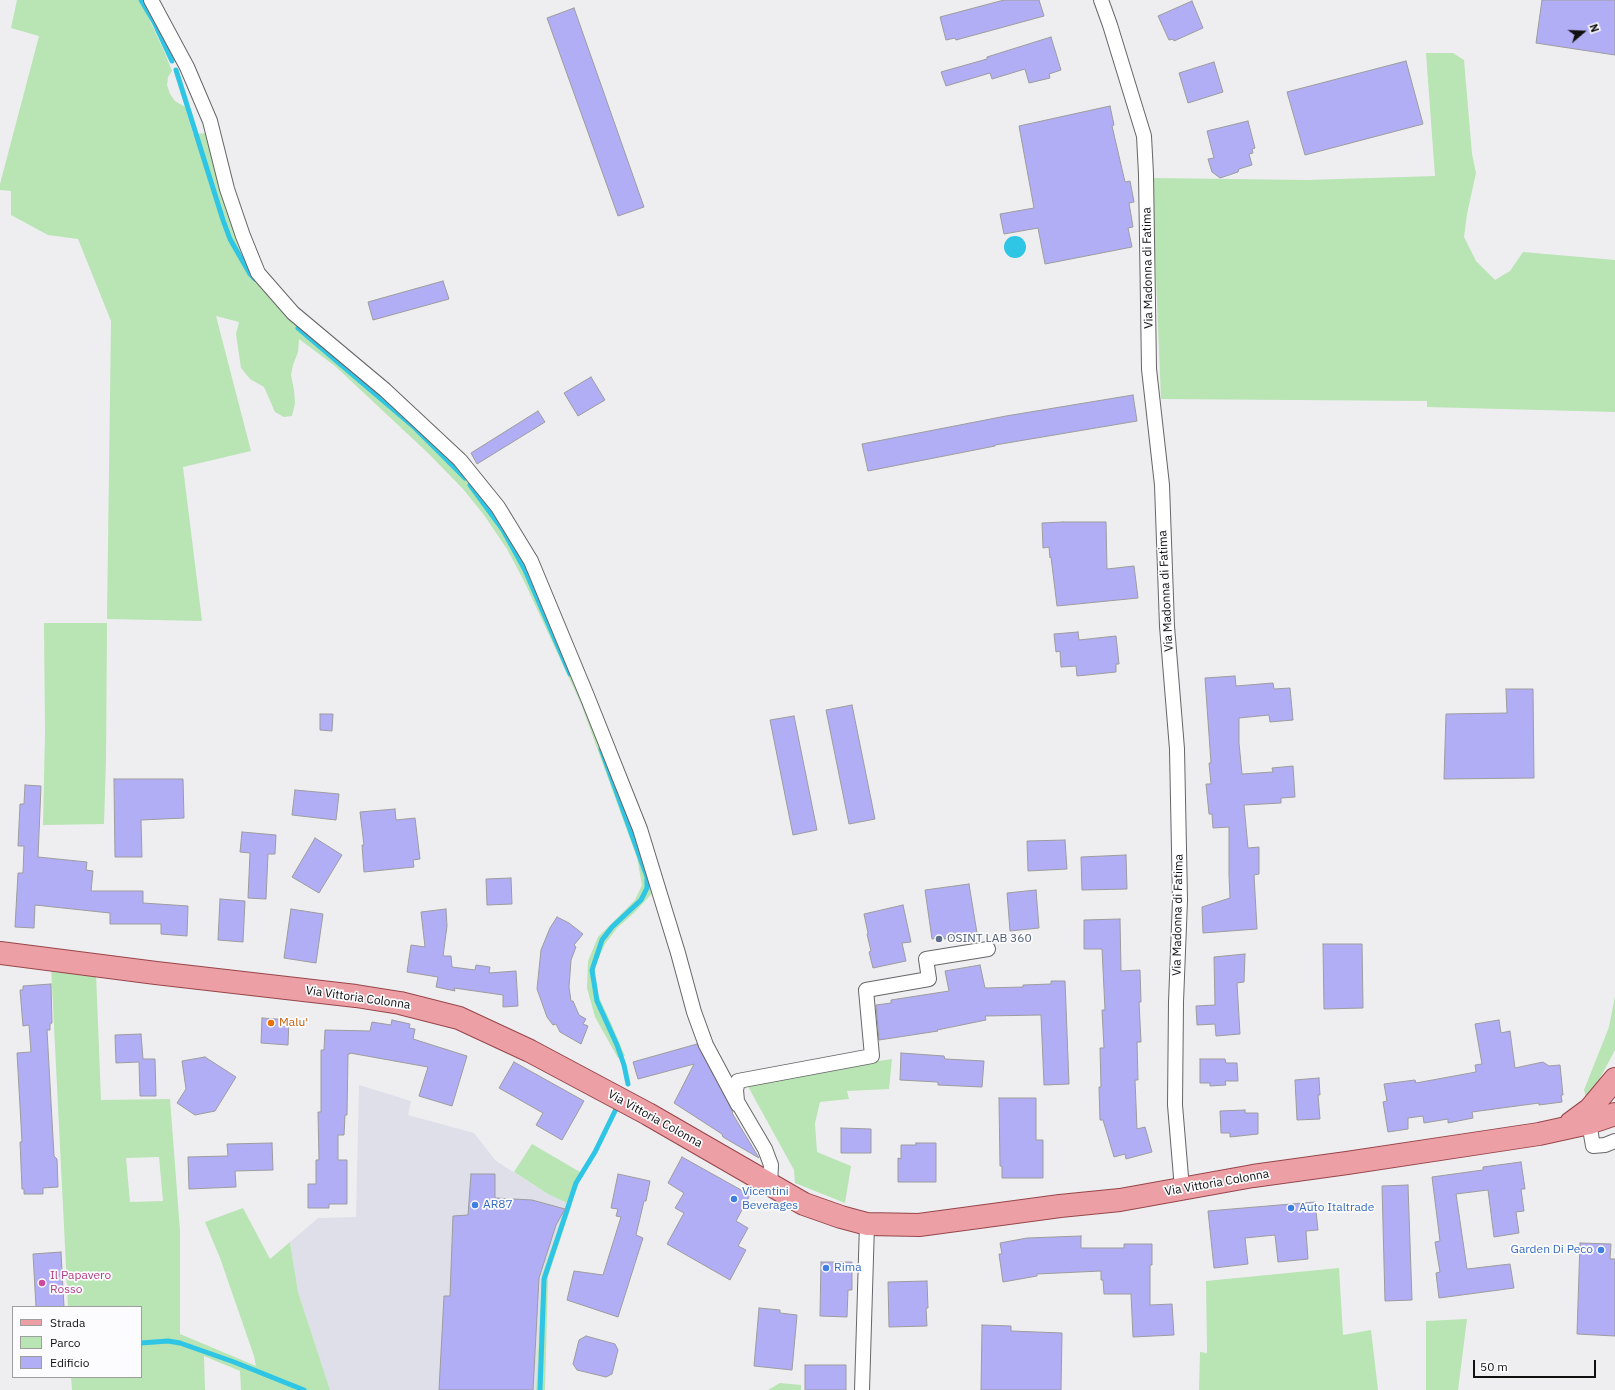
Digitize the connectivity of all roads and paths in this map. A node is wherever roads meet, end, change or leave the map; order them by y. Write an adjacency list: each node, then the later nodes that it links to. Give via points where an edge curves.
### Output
1 (151, 0): 6 (street, via 187,67 210,121 227,188 258,273 293,313 385,390 460,460 498,507 530,561 640,829 694,1012 706,1044)
2 (1101, 0): 12 (street, Via Madonna di Fatima, via 1144,136 1149,369 1162,485 1167,626 1177,749 1180,900 1175,1105)
3 (988, 948): 6 (street, via 926,959 929,979 866,990 872,1056 738,1081)
4 (0, 953): 11 (main road, Via Vittoria Colonna, via 156,974 356,996 400,1003 458,1018 544,1058 648,1114)
5 (1615, 1079): 9 (main road, Via Vittoria Colonna, via 1590,1109)
6 (738, 1104): 11 (street, via 765,1149 771,1165)
7 (1615, 1114): 8 (main road, Via Vittoria Colonna)
8 (1589, 1123): 9 (main road, Via Vittoria Colonna); 10 (street, via 1593,1146)
9 (1565, 1128): 12 (main road, Via Vittoria Colonna)
10 (1615, 1141)
11 (770, 1185): 13 (main road, Via Vittoria Colonna, via 804,1204)
12 (1182, 1189): 13 (main road, Via Vittoria Colonna, via 1120,1200 919,1225)
13 (867, 1224): 14 (street)
14 (862, 1390)

